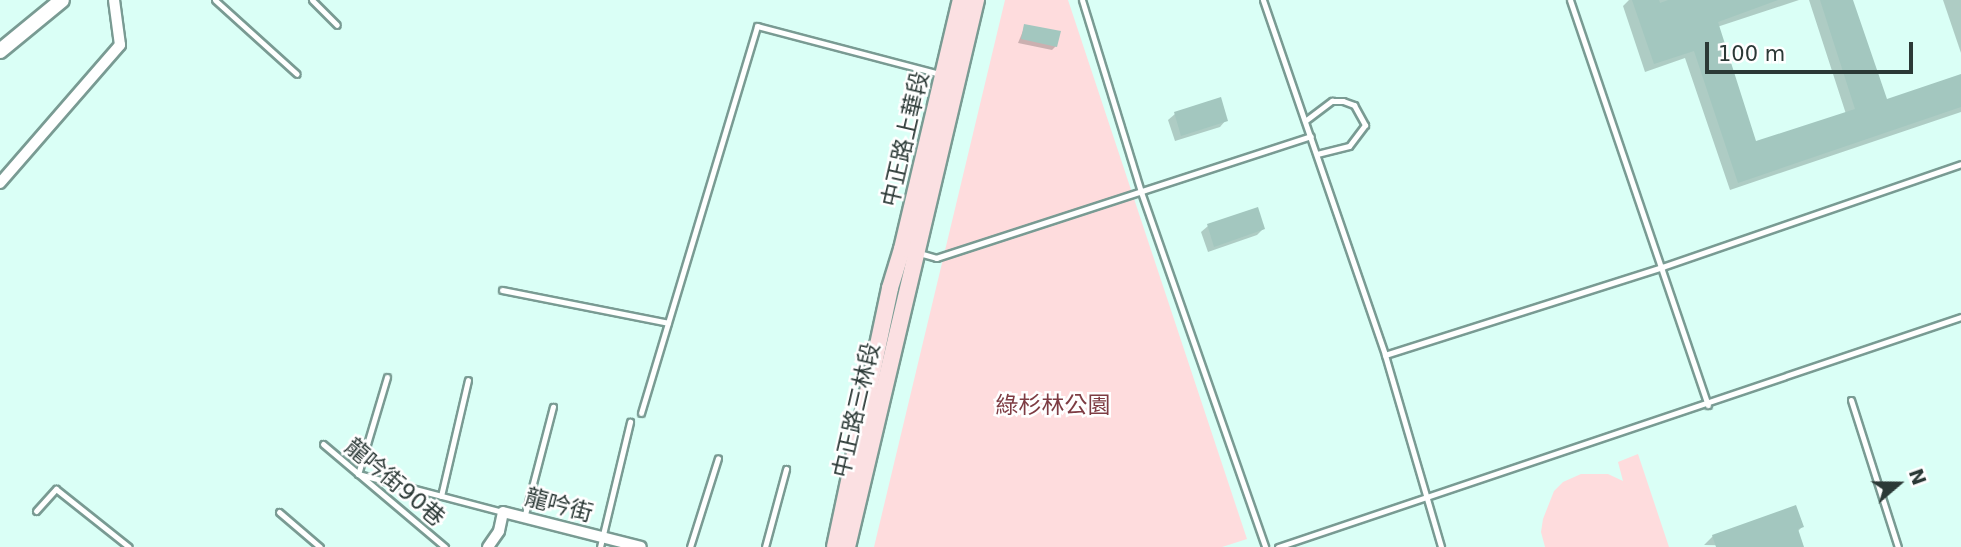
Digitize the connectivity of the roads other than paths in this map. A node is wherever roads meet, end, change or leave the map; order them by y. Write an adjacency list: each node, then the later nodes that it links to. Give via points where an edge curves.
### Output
1 (62, 0): 11 (street)
2 (114, 0): 18 (street, via 120,45)
3 (215, 0): 12 (lane)
4 (312, 0): 10 (lane)
5 (961, 0): 13 (main road, 中正路上華段)
6 (976, 0): 20 (main road, 中正路上華段)
7 (1082, 0): 19 (lane)
8 (1264, 0): 14 (lane)
9 (1570, 0): 21 (lane)
10 (337, 25)
11 (0, 51)
12 (297, 74)
13 (943, 74): 20 (main road, 中正路上華段); 26 (lane, via 757,26)
14 (1305, 121): 15 (lane); 16 (lane, via 1332,101 1343,101 1354,105 1365,125 1349,146)
15 (1311, 136): 16 (lane); 19 (lane)
16 (1317, 154): 27 (lane)
17 (1961, 164): 21 (lane)
18 (0, 183)
19 (1141, 192): 20 (lane, via 936,258); 55 (lane)
20 (910, 251): 22 (main road, 中正路上華段); 23 (main road, 中正路上華段)
21 (1662, 267): 27 (lane); 31 (lane)
22 (910, 284): 54 (main road, 中正路三林段)
23 (890, 288): 53 (main road, 中正路三林段)
24 (502, 290): 26 (lane)
25 (1961, 317): 31 (lane)
26 (668, 323): 33 (lane)
27 (1385, 355): 40 (lane)
28 (387, 377): 38 (lane)
29 (468, 380): 39 (lane)
30 (1851, 400): 58 (lane)
31 (1708, 405): 40 (lane)
32 (553, 407): 44 (lane)
33 (641, 413)
34 (630, 422): 45 (lane)
35 (323, 444): 38 (lane, 龍吟街90巷)
36 (718, 458): 51 (lane)
37 (786, 468): 52 (lane)
38 (358, 474): 39 (lane); 48 (lane, 龍吟街90巷)
39 (441, 496): 43 (lane)
40 (1425, 498): 56 (lane); 57 (lane)
41 (36, 511): 46 (lane, via 57,489)
42 (279, 512): 47 (lane)
43 (503, 512): 44 (street, 龍吟街); 49 (street, 龍吟街, via 499,531)
44 (524, 518): 45 (street, 龍吟街)
45 (601, 543): 50 (street, 龍吟街)
46 (129, 547)
47 (320, 547)
48 (445, 547)
49 (488, 547)
50 (641, 547)
51 (690, 547)
52 (765, 547)
53 (835, 547)
54 (847, 547)
55 (1265, 547)
56 (1279, 547)
57 (1441, 547)
58 (1898, 547)

